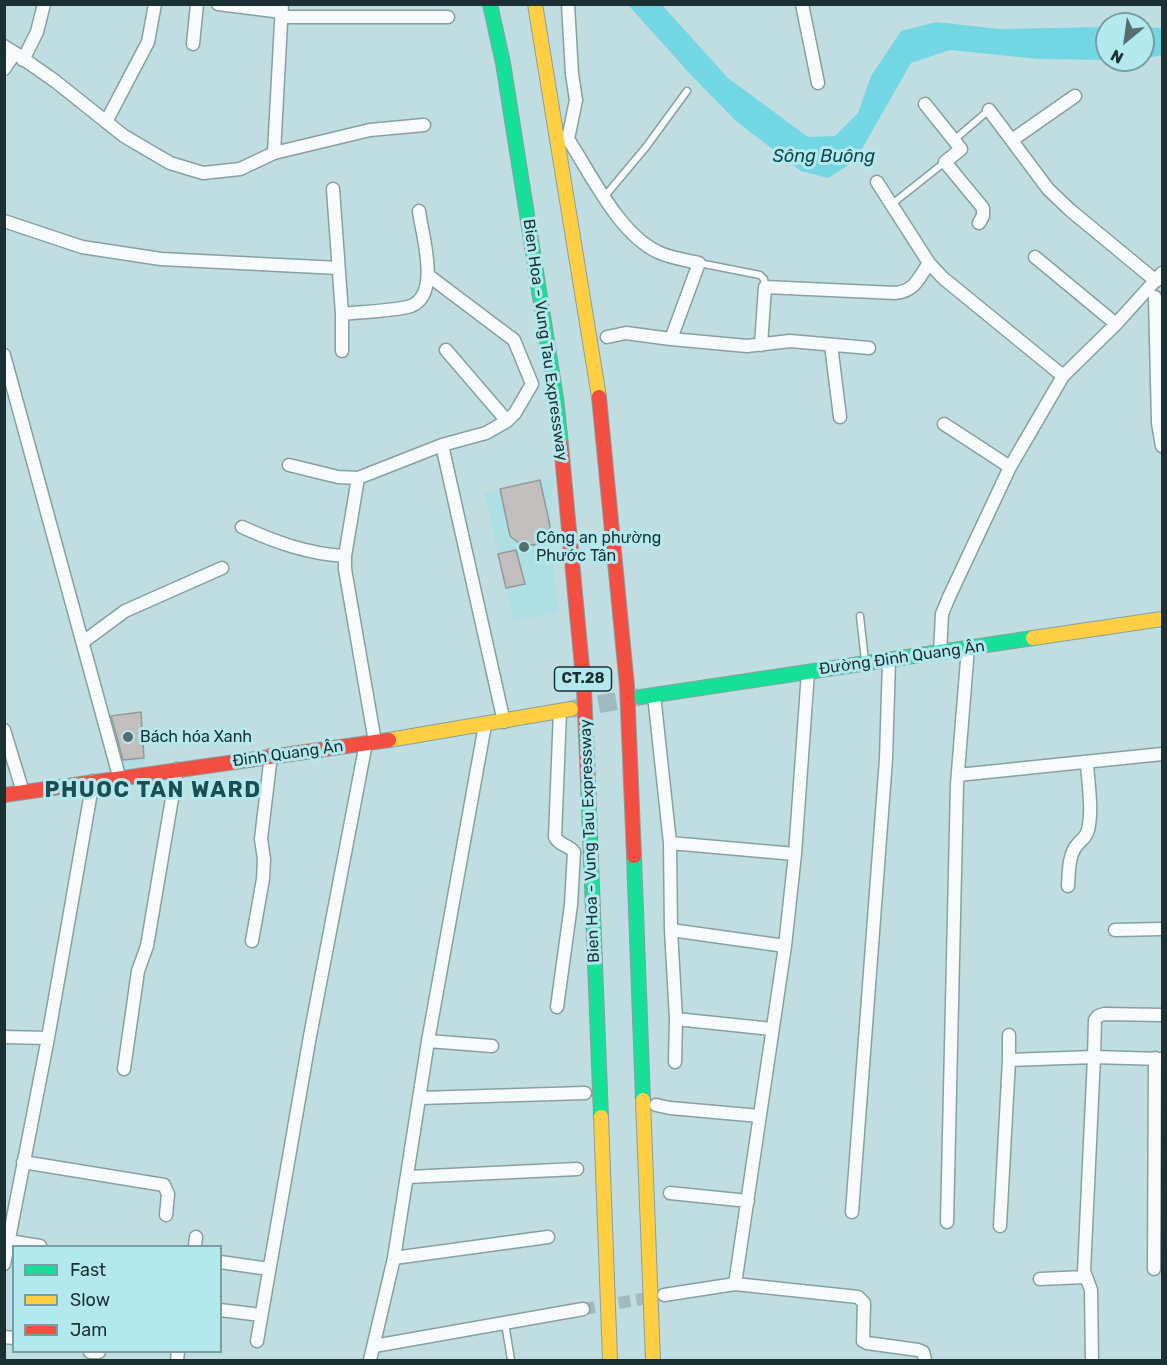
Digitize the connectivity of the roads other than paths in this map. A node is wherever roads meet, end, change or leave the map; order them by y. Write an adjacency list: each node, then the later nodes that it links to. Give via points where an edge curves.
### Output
1 (44, 4): 12 (street, via 37,32)
2 (155, 4): 19 (street, via 148,42)
3 (197, 4): 11 (street)
4 (218, 4): 9 (street)
5 (490, 4): 141 (main road, Bien Hoa - Vung Tau Expressway / CT.28, via 556,398 584,688)
6 (535, 4): 142 (main road, CT.28, via 599,393 627,686)
7 (568, 4): 27 (street, via 576,100 568,139)
8 (802, 4): 14 (street)
9 (282, 11): 10 (street); 23 (street)
10 (448, 17)
11 (193, 44)
12 (14, 53): 13 (street); 19 (street)
13 (4, 69)
14 (818, 84)
15 (687, 91): 27 (lane)
16 (1075, 96): 22 (street)
17 (925, 104): 21 (street)
18 (989, 110): 21 (lane); 22 (street)
19 (106, 122): 23 (street, via 170,163 203,172 240,169)
20 (424, 125): 23 (street, via 370,130)
21 (954, 140): 24 (street, via 961,149)
22 (1012, 140): 37 (street, via 1048,189 1070,210)
23 (274, 153)
24 (945, 162): 28 (lane); 31 (street, via 983,208)
25 (877, 182): 28 (street)
26 (333, 189): 35 (street)
27 (604, 196): 33 (street, via 638,239 658,252)
28 (891, 204): 34 (street)
29 (419, 211): 36 (street)
30 (4, 221): 35 (street, via 82,246 161,259)
31 (979, 223)
32 (1035, 257): 41 (street)
33 (699, 263): 38 (lane, via 760,275); 43 (street)
34 (928, 263): 38 (street, via 906,292); 50 (street)
35 (338, 268): 40 (street)
36 (429, 276): 40 (street, via 420,301 410,306); 52 (street, via 514,340 532,384)
37 (1159, 277): 41 (street)
38 (765, 287): 44 (street)
39 (1155, 297): 55 (street)
40 (342, 314): 48 (street)
41 (1116, 324): 50 (street)
42 (607, 337): 43 (street, via 626,333)
43 (671, 339): 44 (street)
44 (761, 345): 45 (street, via 790,341)
45 (831, 345): 46 (street); 51 (street)
46 (869, 348)
47 (446, 350): 52 (street)
48 (342, 351)
49 (4, 355): 64 (street)
50 (1063, 376): 57 (street)
51 (840, 417)
52 (507, 421): 54 (street, via 486,433)
53 (944, 424): 57 (street)
54 (442, 445): 58 (street); 72 (street)
55 (1162, 446)
56 (289, 465): 58 (street)
57 (1010, 467): 66 (street, via 942,614)
58 (358, 478): 60 (street)
59 (242, 527): 60 (street, via 303,550)
60 (345, 556): 75 (street)
61 (222, 568): 64 (street, via 125,611)
62 (860, 616): 68 (lane)
63 (1162, 619): 65 (main road, Đường Đinh Quang Ân)
64 (83, 642): 81 (street)
65 (968, 648): 66 (main road, Đường Đinh Quang Ân); 80 (street)
66 (940, 653): 67 (main road, Đường Đinh Quang Ân)
67 (889, 661): 68 (main road, Đường Đinh Quang Ân); 116 (street, via 886,759)
68 (865, 664): 69 (main road, Đường Đinh Quang Ân)
69 (808, 672): 70 (main road, Đường Đinh Quang Ân); 86 (street)
70 (647, 696): 85 (street)
71 (565, 710): 72 (main road, Đinh Quang Ân); 93 (street, via 555,837 574,852)
72 (504, 722): 73 (main road, Đinh Quang Ân)
73 (485, 725): 75 (main road, Đinh Quang Ân); 100 (street)
74 (4, 730): 83 (street)
75 (370, 742): 77 (main road, Đinh Quang Ân); 127 (street, via 310,1036)
76 (1162, 754): 78 (street)
77 (271, 755): 79 (main road, Đinh Quang Ân); 91 (street, via 261,839 263,879)
78 (1087, 763): 80 (street); 87 (street, via 1088,830 1073,852)
79 (177, 769): 81 (main road, Đinh Quang Ân); 106 (street, via 147,946 138,972)
80 (958, 775): 119 (street)
81 (118, 776): 82 (main road, Đinh Quang Ân)
82 (93, 781): 83 (main road, Đinh Quang Ân); 99 (street)
83 (23, 792): 84 (main road, Đinh Quang Ân)
84 (4, 795)
85 (670, 843): 86 (street); 89 (street)
86 (795, 854): 92 (street)
87 (1068, 886)
88 (1162, 929): 90 (street)
89 (671, 930): 92 (street); 95 (street)
90 (1115, 930)
91 (252, 940)
92 (785, 946): 96 (street)
93 (557, 1007)
94 (1162, 1015): 102 (street, via 1098,1016)
95 (676, 1019): 96 (street); 105 (street)
96 (772, 1029): 110 (street)
97 (1009, 1035): 104 (street)
98 (4, 1037): 99 (street)
99 (48, 1038): 111 (street)
100 (428, 1041): 101 (street); 108 (street)
101 (492, 1046)
102 (1094, 1057): 103 (street); 104 (street); 129 (street)
103 (1159, 1059): 128 (street)
104 (1009, 1060): 120 (street)
105 (675, 1062)
106 (124, 1069)
107 (585, 1093): 108 (street)
108 (420, 1098): 113 (street)
109 (656, 1105): 110 (street)
110 (760, 1116): 115 (street)
111 (23, 1162): 117 (street, via 164,1185 168,1194); 118 (street)
112 (577, 1169): 113 (street)
113 (408, 1177): 124 (street)
114 (670, 1193): 115 (street)
115 (748, 1201): 131 (street)
116 (852, 1212)
117 (166, 1215)
118 (9, 1217): 122 (street)
119 (947, 1222)
120 (1000, 1226)
121 (548, 1237): 124 (street)
122 (9, 1241): 123 (street); 126 (street)
123 (34, 1245)
124 (394, 1258): 138 (street)
125 (222, 1262): 127 (street)
126 (4, 1264)
127 (269, 1269): 135 (street)
128 (1154, 1269)
129 (1085, 1277): 130 (street); 144 (street, via 1091,1296)
130 (1040, 1279)
131 (735, 1284): 132 (street); 143 (street, via 858,1297 864,1303 863,1341 918,1350)
132 (664, 1295)
133 (584, 1309): 136 (street)
134 (222, 1310): 135 (street)
135 (261, 1315): 137 (street)
136 (505, 1322): 138 (street); 140 (lane)
137 (257, 1341)
138 (374, 1346): 139 (street)
139 (370, 1360)
140 (511, 1360)
141 (610, 1360)
142 (653, 1360)
143 (925, 1360)
144 (1092, 1360)

